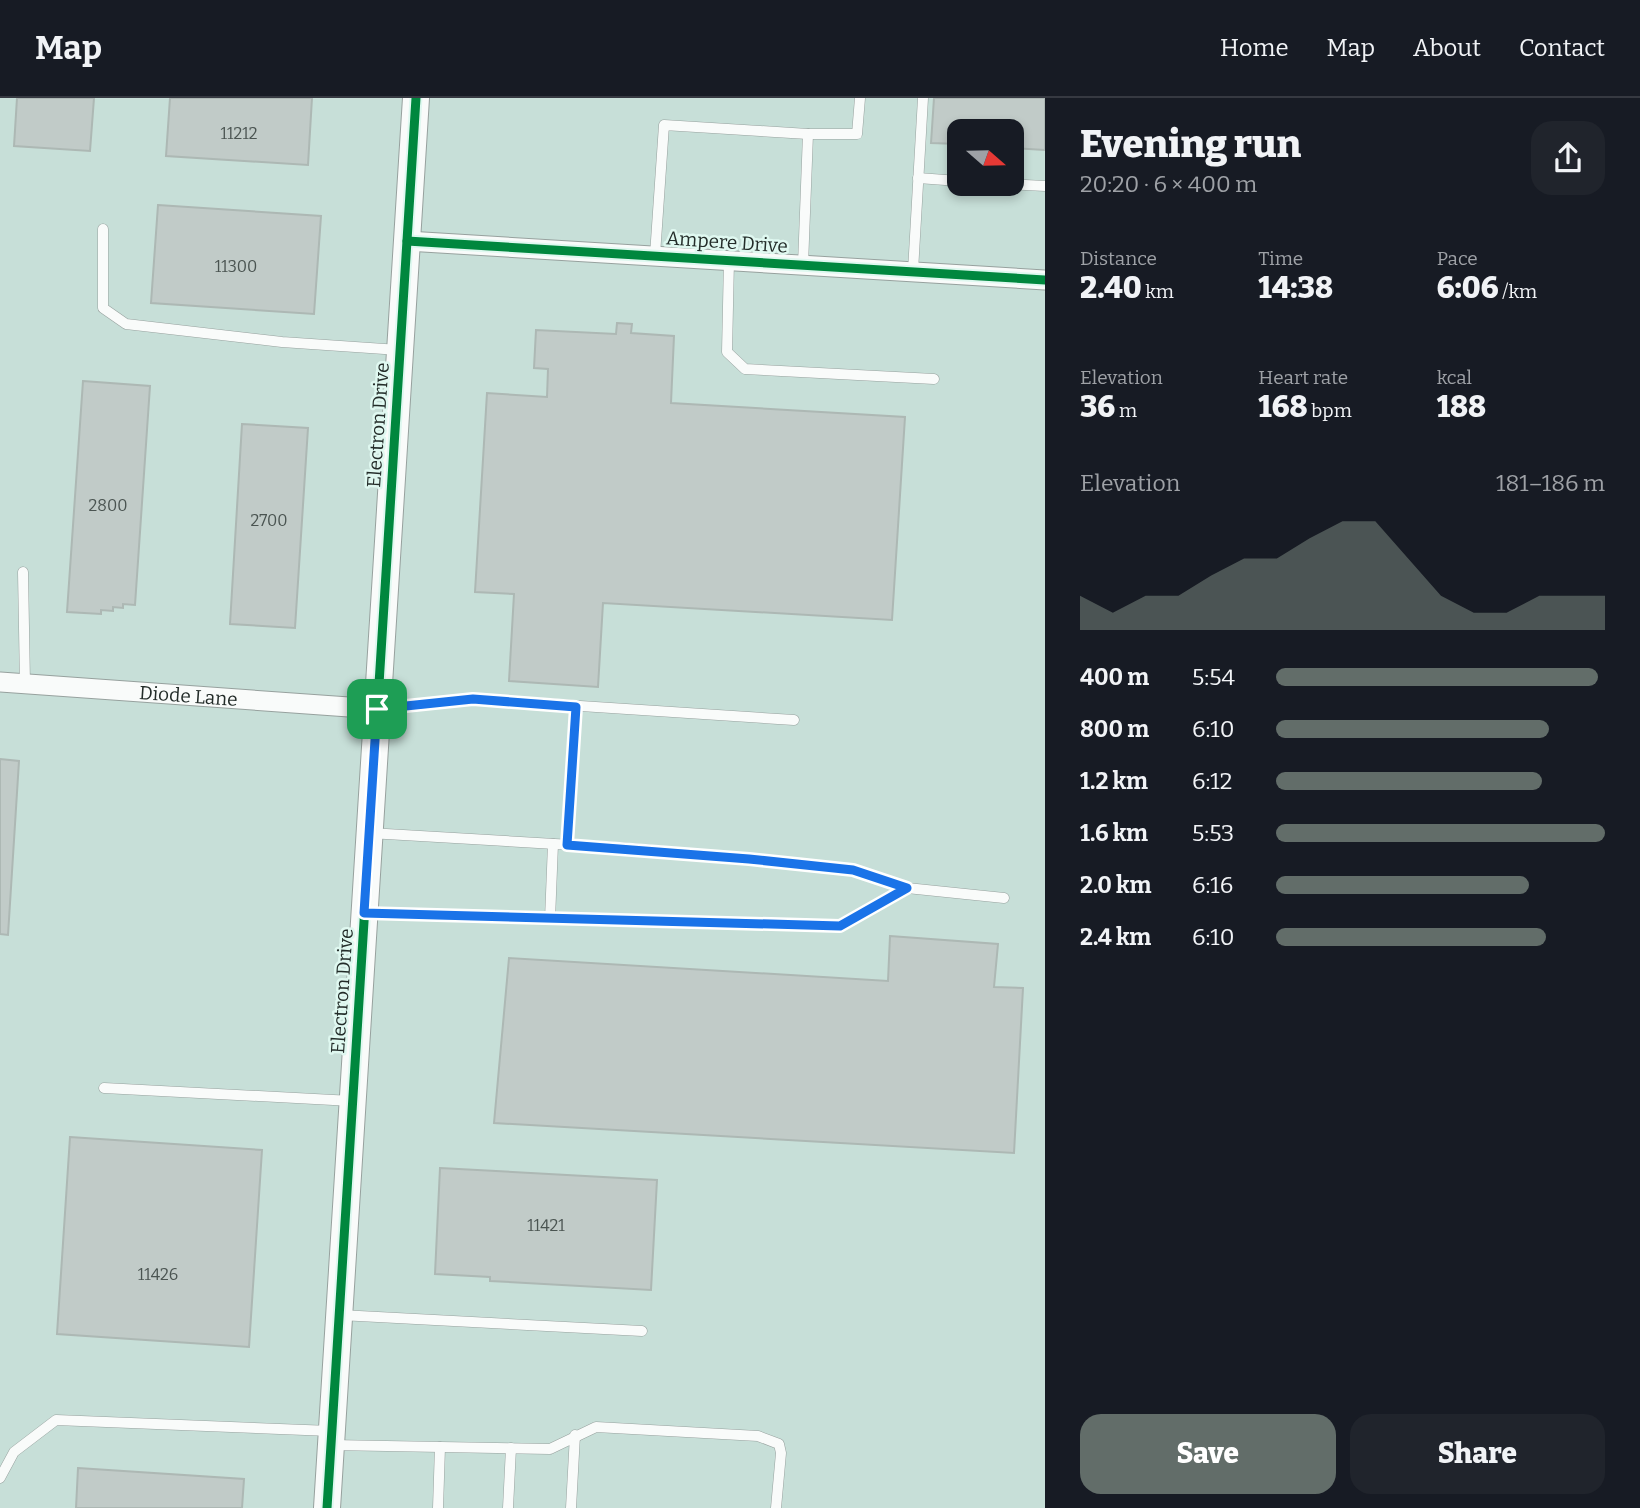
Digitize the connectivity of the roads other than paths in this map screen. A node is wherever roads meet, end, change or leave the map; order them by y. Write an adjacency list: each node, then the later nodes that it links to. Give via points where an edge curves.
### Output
1 (416, 98): 10 (street, Electron Drive)
2 (860, 98): 4 (lane, via 857,134)
3 (923, 98): 5 (lane)
4 (808, 134): 11 (lane, via 664,125); 13 (lane)
5 (918, 178): 6 (lane); 14 (lane)
6 (947, 180)
7 (1024, 185): 8 (lane)
8 (1045, 186)
9 (103, 229): 16 (lane, via 103,308 125,324)
10 (407, 241): 11 (street, Ampere Drive); 16 (street, Electron Drive)
11 (655, 255): 12 (street, Ampere Drive)
12 (729, 260): 13 (street, Ampere Drive); 17 (lane, via 727,352 745,369)
13 (803, 265): 14 (street, Ampere Drive)
14 (913, 271): 15 (street, Ampere Drive)
15 (1045, 280)
16 (400, 350): 22 (street, Electron Drive)
17 (934, 379)
18 (23, 572): 20 (lane)
19 (0, 682): 20 (street, Diode Lane)
20 (25, 684): 22 (street, Diode Lane)
21 (576, 707): 22 (lane, via 473,699); 23 (lane); 26 (lane)
22 (377, 709): 24 (street, Electron Drive)
23 (794, 720)
24 (369, 833): 25 (lane); 29 (street, Electron Drive)
25 (553, 844): 26 (lane); 30 (lane)
26 (567, 845): 27 (lane, via 853,870)
27 (907, 888): 28 (lane); 30 (lane, via 840,926)
28 (1004, 898)
29 (364, 913): 30 (lane); 32 (street, Electron Drive)
30 (550, 919)
31 (104, 1087): 32 (lane)
32 (352, 1101): 33 (street, Electron Drive)
33 (339, 1315): 34 (lane); 36 (street, Electron Drive)
34 (642, 1331)
35 (575, 1436): 38 (lane, via 550,1449); 43 (lane); 44 (lane, via 596,1427 769,1438 779,1444 781,1454)
36 (331, 1438): 37 (lane); 39 (lane, via 56,1420 14,1452); 40 (street, Electron Drive)
37 (440, 1447): 38 (lane); 41 (lane)
38 (511, 1448): 42 (lane)
39 (0, 1478)
40 (327, 1508)
41 (438, 1508)
42 (508, 1508)
43 (571, 1508)
44 (776, 1508)

